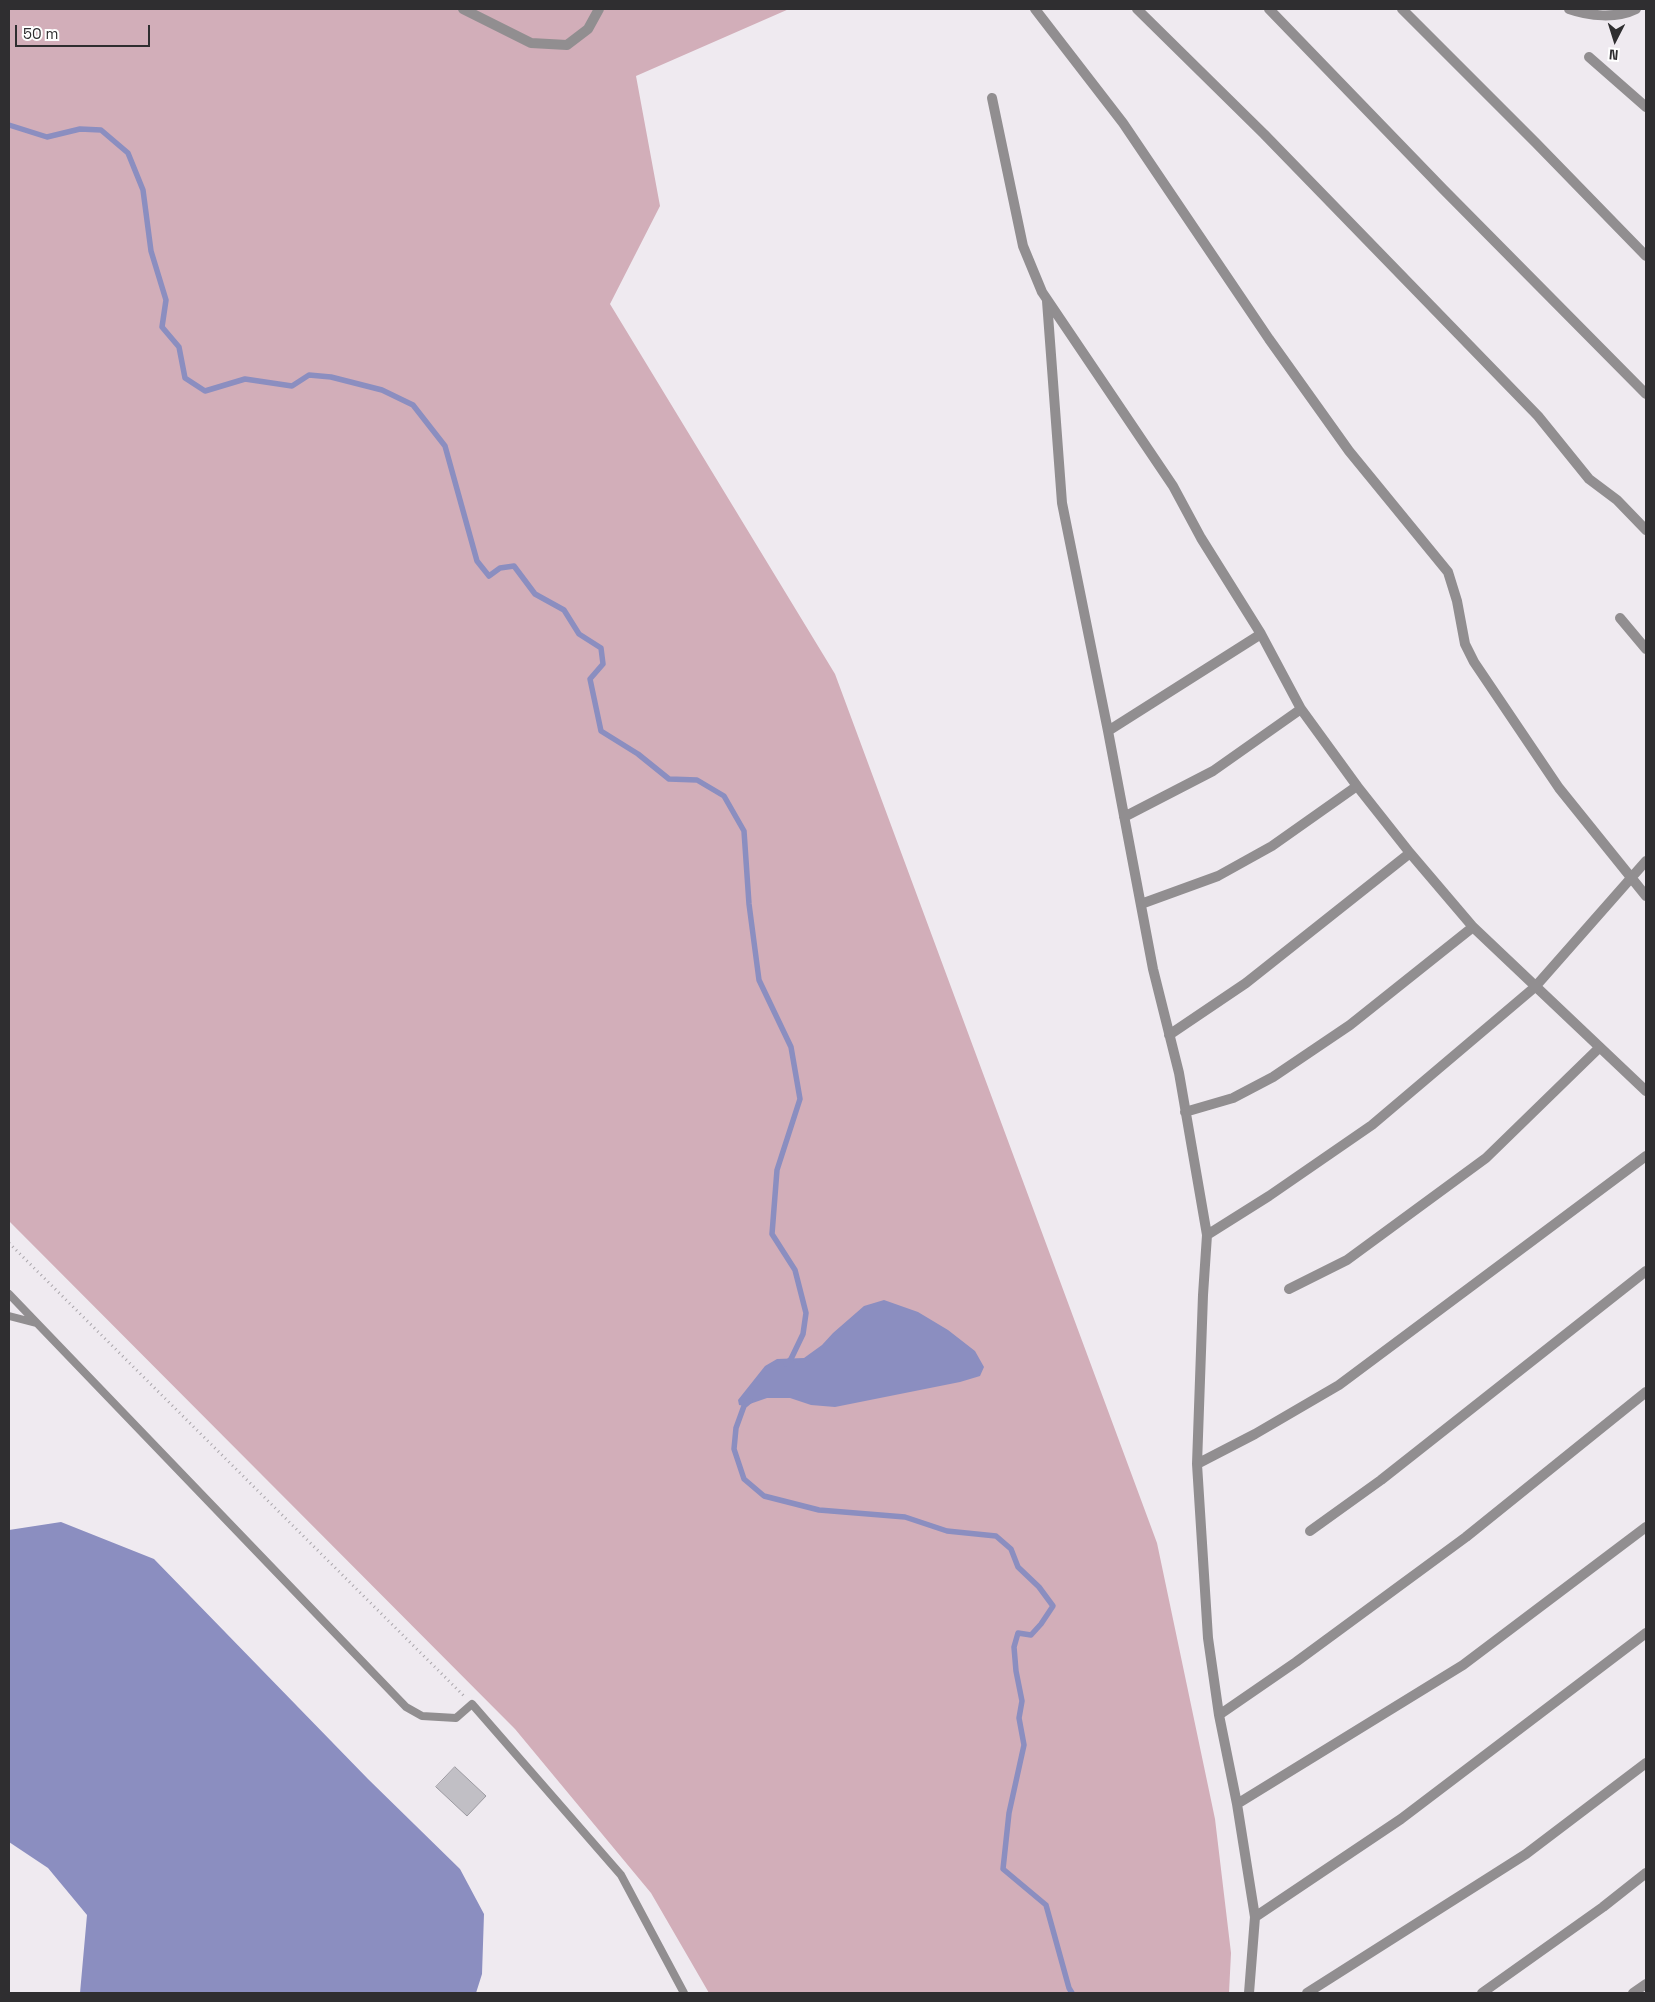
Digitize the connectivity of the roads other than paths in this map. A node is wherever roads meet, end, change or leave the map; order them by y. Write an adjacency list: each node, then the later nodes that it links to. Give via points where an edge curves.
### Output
1 (463, 9): 2 (street, via 531,43 567,45 588,29)
2 (599, 9)
3 (1034, 9): 25 (street, via 1123,123 1349,451 1448,572 1466,644 1474,662 1559,788)
4 (1137, 9): 15 (street, via 1264,134 1538,416 1589,479 1617,500)
5 (1269, 9): 14 (street)
6 (1402, 9): 12 (street)
7 (1569, 9): 8 (street, via 1598,16)
8 (1636, 9)
9 (1589, 57): 11 (street)
10 (992, 98): 13 (street, via 1023,246)
11 (1646, 107)
12 (1646, 256)
13 (1047, 301): 17 (street, via 1173,486 1201,538); 20 (street, via 1062,503)
14 (1646, 394)
15 (1646, 530)
16 (1620, 618): 18 (street)
17 (1261, 634): 19 (street); 20 (street)
18 (1646, 648)
19 (1301, 708): 21 (street); 22 (street, via 1213,771)
20 (1108, 731): 22 (street)
21 (1357, 786): 23 (street); 27 (street, via 1272,846 1218,876)
22 (1124, 817): 27 (street)
23 (1410, 853): 28 (street); 30 (street, via 1246,983)
24 (1646, 861): 25 (street)
25 (1632, 877): 26 (street); 29 (street)
26 (1646, 896)
27 (1141, 904): 30 (street)
28 (1473, 927): 29 (street); 33 (street, via 1350,1025 1273,1077 1233,1098)
29 (1535, 986): 31 (street); 35 (street, via 1372,1125)
30 (1169, 1034): 33 (street)
31 (1599, 1048): 32 (street); 37 (street, via 1486,1158 1348,1260)
32 (1646, 1091)
33 (1185, 1112): 35 (street)
34 (1646, 1156): 42 (street, via 1339,1385)
35 (1207, 1235): 42 (street)
36 (1646, 1271): 44 (street, via 1381,1480)
37 (1290, 1289)
38 (9, 1294): 40 (lane)
39 (9, 1316): 40 (lane)
40 (36, 1323): 52 (lane, via 406,1707 422,1716 456,1718 472,1704 621,1876)
41 (1646, 1392): 46 (street, via 1466,1538)
42 (1197, 1464): 46 (street, via 1208,1638)
43 (1646, 1527): 48 (street, via 1463,1665)
44 (1310, 1531)
45 (1646, 1633): 50 (street, via 1401,1819)
46 (1219, 1715): 48 (street)
47 (1646, 1763): 54 (street, via 1526,1854)
48 (1237, 1804): 50 (street)
49 (1646, 1873): 55 (street)
50 (1255, 1917): 53 (street)
51 (1646, 1984): 56 (street)
52 (684, 1993)
53 (1249, 1993)
54 (1307, 1993)
55 (1482, 1993)
56 (1632, 1993)

